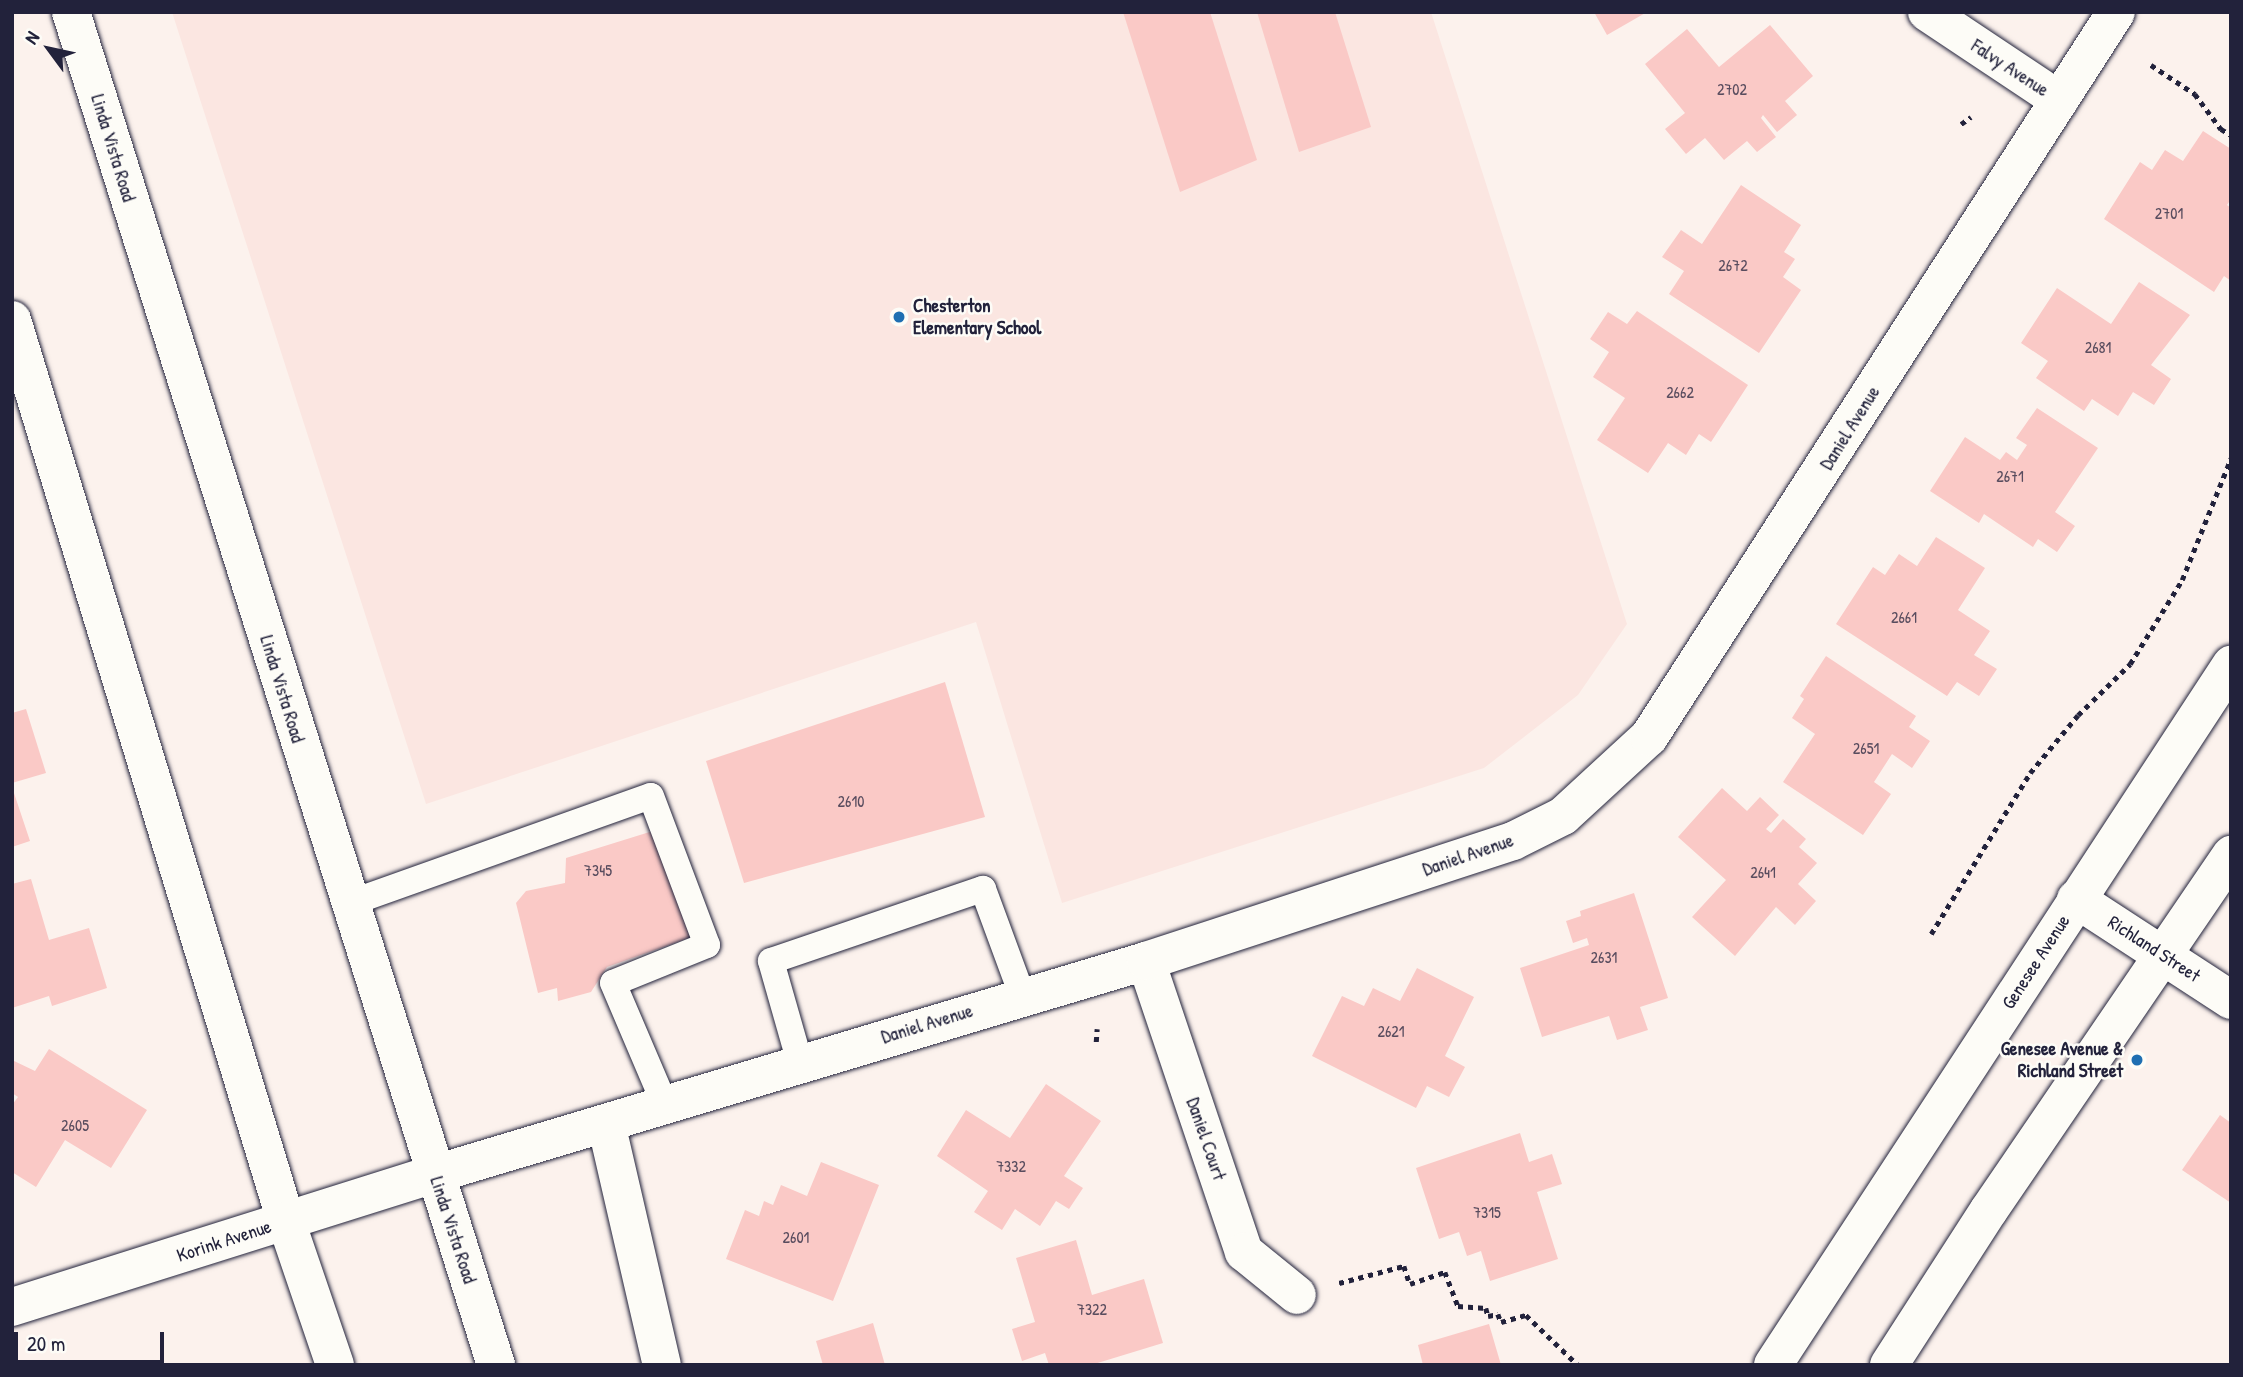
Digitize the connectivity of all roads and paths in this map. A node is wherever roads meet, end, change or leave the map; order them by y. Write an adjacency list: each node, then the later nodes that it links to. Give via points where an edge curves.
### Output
1 (71, 12): 14 (street, Linda Vista Road)
2 (1927, 12): 5 (street, Falvy Avenue)
3 (2116, 12): 5 (street, Daniel Avenue)
4 (2151, 65): 8 (path, via 2195,94 2221,129)
5 (2059, 100): 17 (street, Daniel Avenue, via 1649,737 1563,816 1513,841)
6 (1971, 117): 7 (path)
7 (1961, 124)
8 (2231, 135)
9 (12, 320): 26 (street)
10 (2231, 458): 15 (path, via 2182,580 2130,664 2078,715 2030,773)
11 (2231, 665): 13 (street, Genesee Avenue)
12 (2231, 855): 16 (street)
13 (2076, 899): 16 (street, Richland Street); 33 (street, Genesee Avenue)
14 (350, 903): 23 (lane, via 651,796 707,945 613,983); 25 (street, Linda Vista Road)
15 (1931, 934)
16 (2163, 956): 19 (street, Richland Street); 34 (street)
17 (1146, 961): 18 (street, Daniel Avenue); 27 (street, Daniel Court, via 1244,1252)
18 (1022, 995): 22 (street, Daniel Avenue); 22 (lane, via 983,889 771,961)
19 (2231, 1000)
20 (1097, 1029): 21 (path)
21 (1096, 1042)
22 (800, 1063): 23 (street, Daniel Avenue)
23 (665, 1105): 24 (street, Daniel Avenue)
24 (606, 1123): 25 (street, Daniel Avenue); 31 (street)
25 (435, 1174): 26 (street, Korink Avenue); 30 (street, Linda Vista Road)
26 (286, 1221): 28 (street, Korink Avenue); 29 (street)
27 (1297, 1295): 32 (path, via 1405,1266 1410,1284 1446,1272 1458,1306 1486,1308 1488,1316 1498,1314 1502,1322 1526,1315)
28 (12, 1307)
29 (335, 1365)
30 (496, 1365)
31 (662, 1365)
32 (1578, 1365)
33 (1773, 1365)
34 (1889, 1365)

